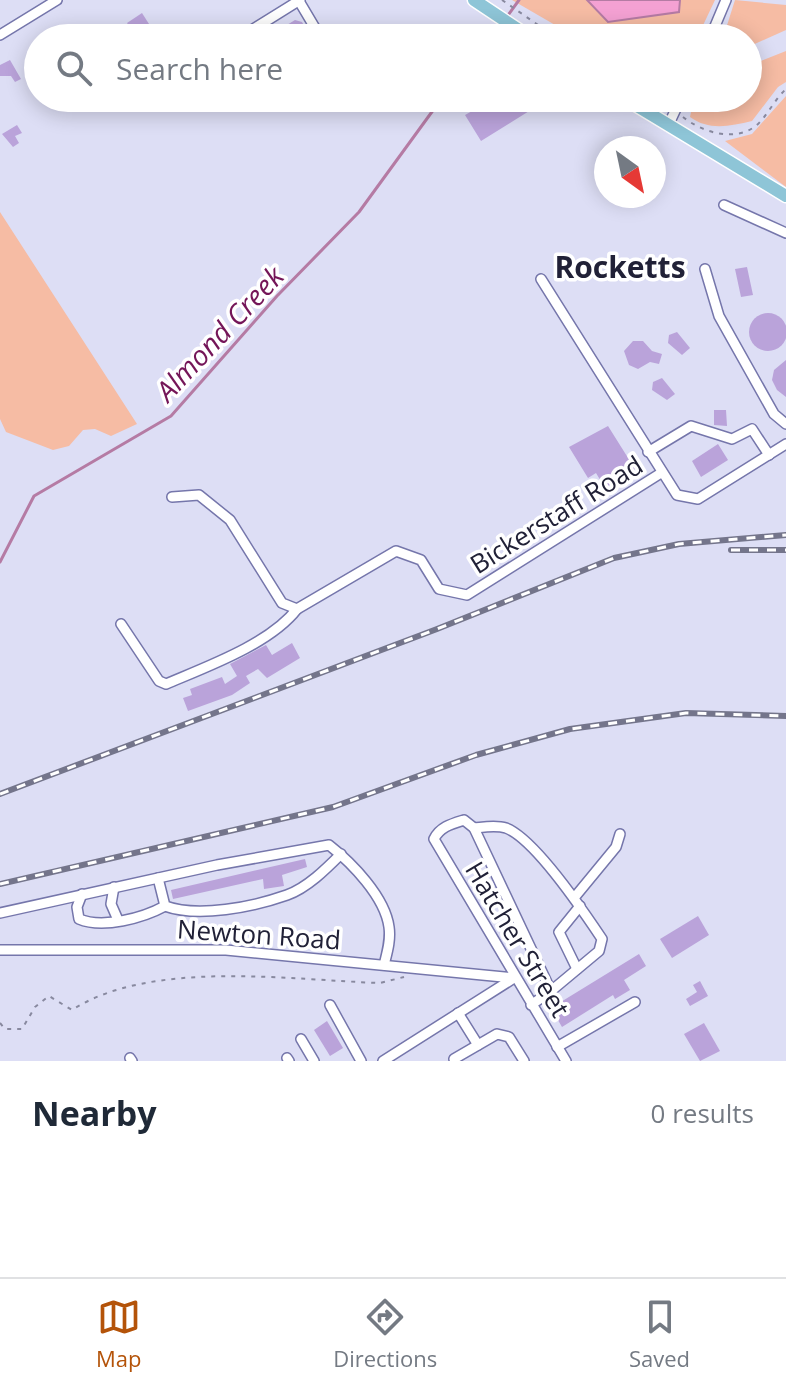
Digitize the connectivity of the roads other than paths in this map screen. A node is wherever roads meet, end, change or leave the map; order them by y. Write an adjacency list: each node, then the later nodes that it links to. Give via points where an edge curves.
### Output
1 (57, 0): 5 (street)
2 (299, 0): 6 (street); 7 (street)
3 (474, 0): 8 (main road)
4 (726, 0): 9 (street)
5 (43, 4): 10 (street)
6 (261, 24)
7 (313, 24)
8 (510, 24)
9 (716, 24)
10 (0, 35)
11 (646, 112): 13 (main road)
12 (674, 112): 13 (street)
13 (668, 126): 14 (main road)
14 (786, 196)
15 (724, 205): 16 (street)
16 (786, 233)
17 (705, 269): 19 (street, via 719,316 774,414)
18 (541, 279): 21 (street)
19 (786, 424)
20 (786, 444): 22 (street, Bickerstaff Road)
21 (648, 452): 22 (street, via 691,426 732,439 752,429); 23 (street)
22 (769, 455): 23 (street, Bickerstaff Road, via 698,499 677,495)
23 (661, 473): 25 (street, Bickerstaff Road, via 467,595 439,589 421,560 396,551)
24 (172, 497): 25 (street, via 199,495 230,520 282,603)
25 (297, 609): 26 (street, via 230,657 166,684)
26 (121, 624)
27 (474, 828): 33 (street, via 510,829); 40 (street, Hatcher Street, via 464,820 438,831 434,839); 41 (street)
28 (620, 834): 33 (street)
29 (341, 854): 30 (street, via 329,845); 34 (street, via 289,895 181,912); 38 (street, via 364,880 389,923)
30 (158, 878): 31 (street); 34 (street)
31 (114, 887): 32 (street); 36 (street, via 111,904)
32 (82, 894): 35 (street); 36 (street, via 79,919)
33 (577, 902): 39 (street, via 559,932); 39 (street, via 602,939 599,951)
34 (165, 906): 36 (street)
35 (0, 913)
36 (118, 920)
37 (0, 950): 38 (street, Newton Road, via 226,950)
38 (384, 965): 40 (street, Newton Road)
39 (577, 969): 41 (street)
40 (514, 978): 44 (street, Hatcher Street); 45 (street)
41 (551, 991): 44 (street)
42 (635, 1002): 48 (street)
43 (330, 1005): 51 (street)
44 (531, 1005): 48 (street, Hatcher Street)
45 (458, 1013): 47 (street); 52 (street)
46 (301, 1039): 50 (street)
47 (478, 1045): 49 (street); 53 (street, via 505,1034)
48 (557, 1047): 54 (street, Hatcher Street)
49 (454, 1059)
50 (314, 1061)
51 (361, 1061)
52 (383, 1061)
53 (524, 1061)
54 (566, 1061)

